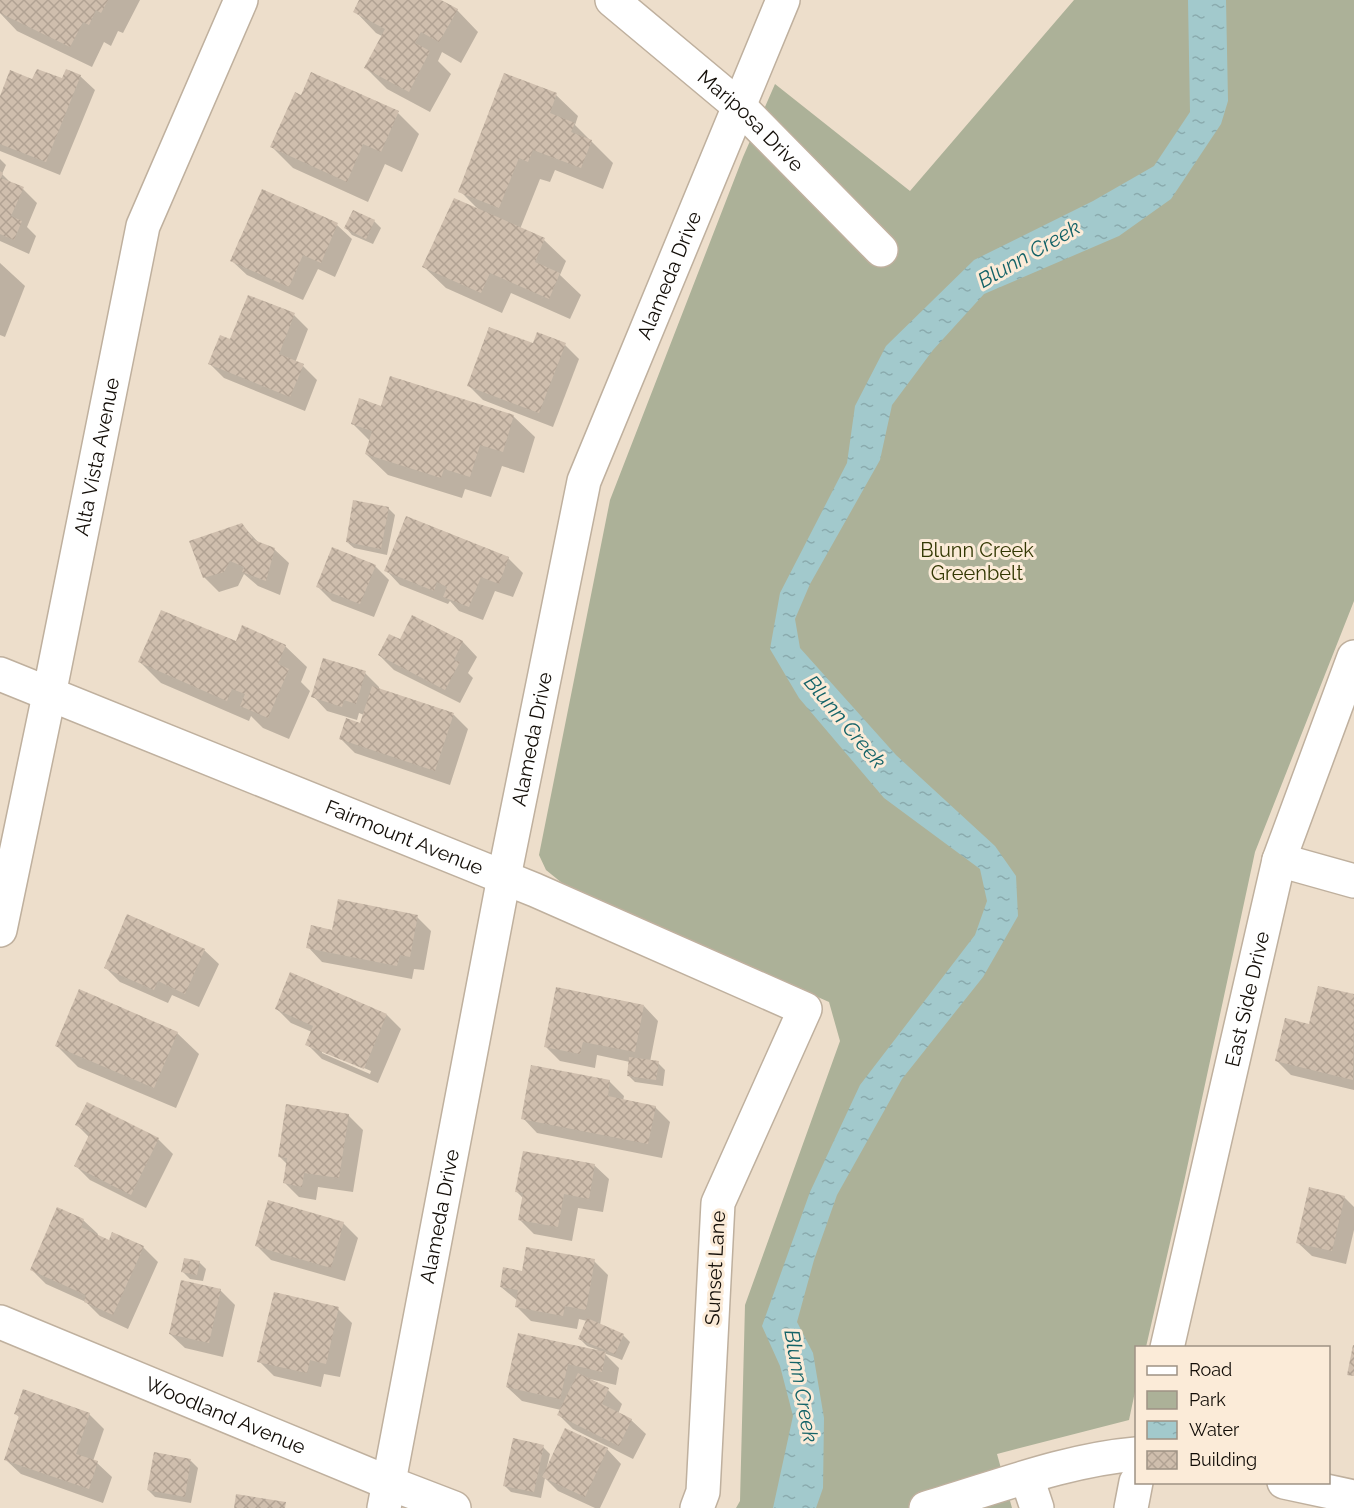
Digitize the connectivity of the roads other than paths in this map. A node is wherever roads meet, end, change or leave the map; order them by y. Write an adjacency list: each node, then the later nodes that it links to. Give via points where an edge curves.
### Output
1 (241, 0): 8 (street, Alta Vista Avenue, via 143,226)
2 (612, 0): 4 (street, Mariposa Drive)
3 (783, 0): 4 (street, Alameda Drive)
4 (740, 107): 5 (street, Mariposa Drive); 10 (street, Alameda Drive, via 584,480)
5 (881, 250)
6 (1354, 657): 9 (street, East Side Drive)
7 (0, 674): 8 (street, Fairmount Avenue)
8 (49, 695): 10 (street, Fairmount Avenue); 12 (street, Alta Vista Avenue)
9 (1279, 860): 11 (street); 15 (street, East Side Drive)
10 (504, 878): 13 (street, Fairmount Avenue); 20 (street, Alameda Drive)
11 (1354, 881)
12 (0, 930)
13 (805, 1009): 23 (street, Sunset Lane, via 718,1203 703,1492)
14 (0, 1322): 20 (street, Woodland Avenue)
15 (1167, 1346)
16 (1135, 1454): 19 (street, via 1076,1464)
17 (1137, 1484): 25 (street)
18 (1293, 1484): 21 (street)
19 (1032, 1493): 24 (street)
20 (386, 1496): 22 (street, Woodland Avenue)
21 (1354, 1497)
22 (454, 1508)
23 (697, 1508)
24 (926, 1508)
25 (1131, 1508)

